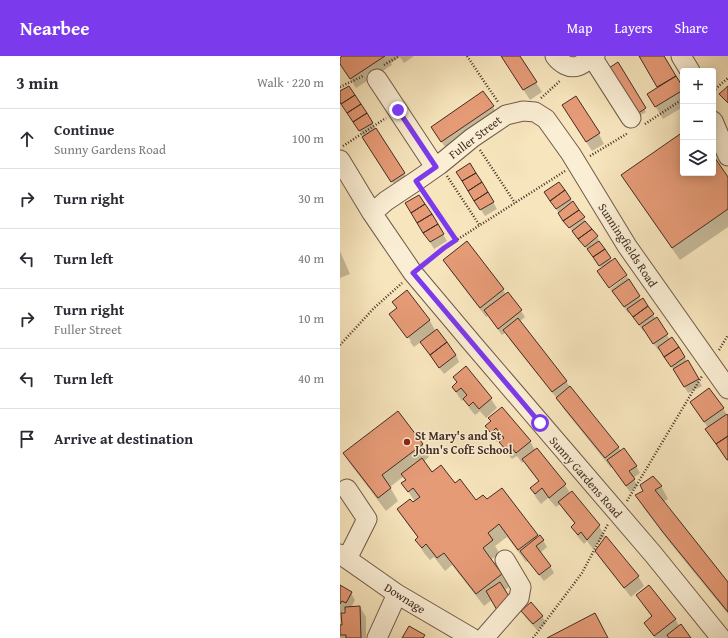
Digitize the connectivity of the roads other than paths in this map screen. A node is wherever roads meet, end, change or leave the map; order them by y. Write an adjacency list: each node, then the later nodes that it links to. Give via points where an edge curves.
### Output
1 (555, 56): 3 (street, via 565,65)
2 (681, 56): 4 (street)
3 (588, 60): 7 (street)
4 (688, 68)
5 (374, 76): 11 (street)
6 (514, 113): 11 (street, Fuller Street, via 472,138); 13 (street, Sunningfields Road, via 535,112 546,119 571,154 627,246)
7 (631, 118)
8 (716, 128): 9 (street)
9 (728, 156)
10 (340, 160): 12 (street, Sunny Gardens Road)
11 (437, 166): 12 (street, Fuller Street)
12 (372, 213): 21 (street, Sunny Gardens Road, via 413,273 653,554)
13 (728, 389)
14 (347, 489): 15 (street, via 367,518)
15 (344, 557): 17 (street, Downage)
16 (505, 560): 20 (street, via 521,587 519,598)
17 (397, 594): 18 (street); 19 (street, Downage)
18 (377, 638)
19 (472, 638)
20 (484, 638)
21 (721, 638)

